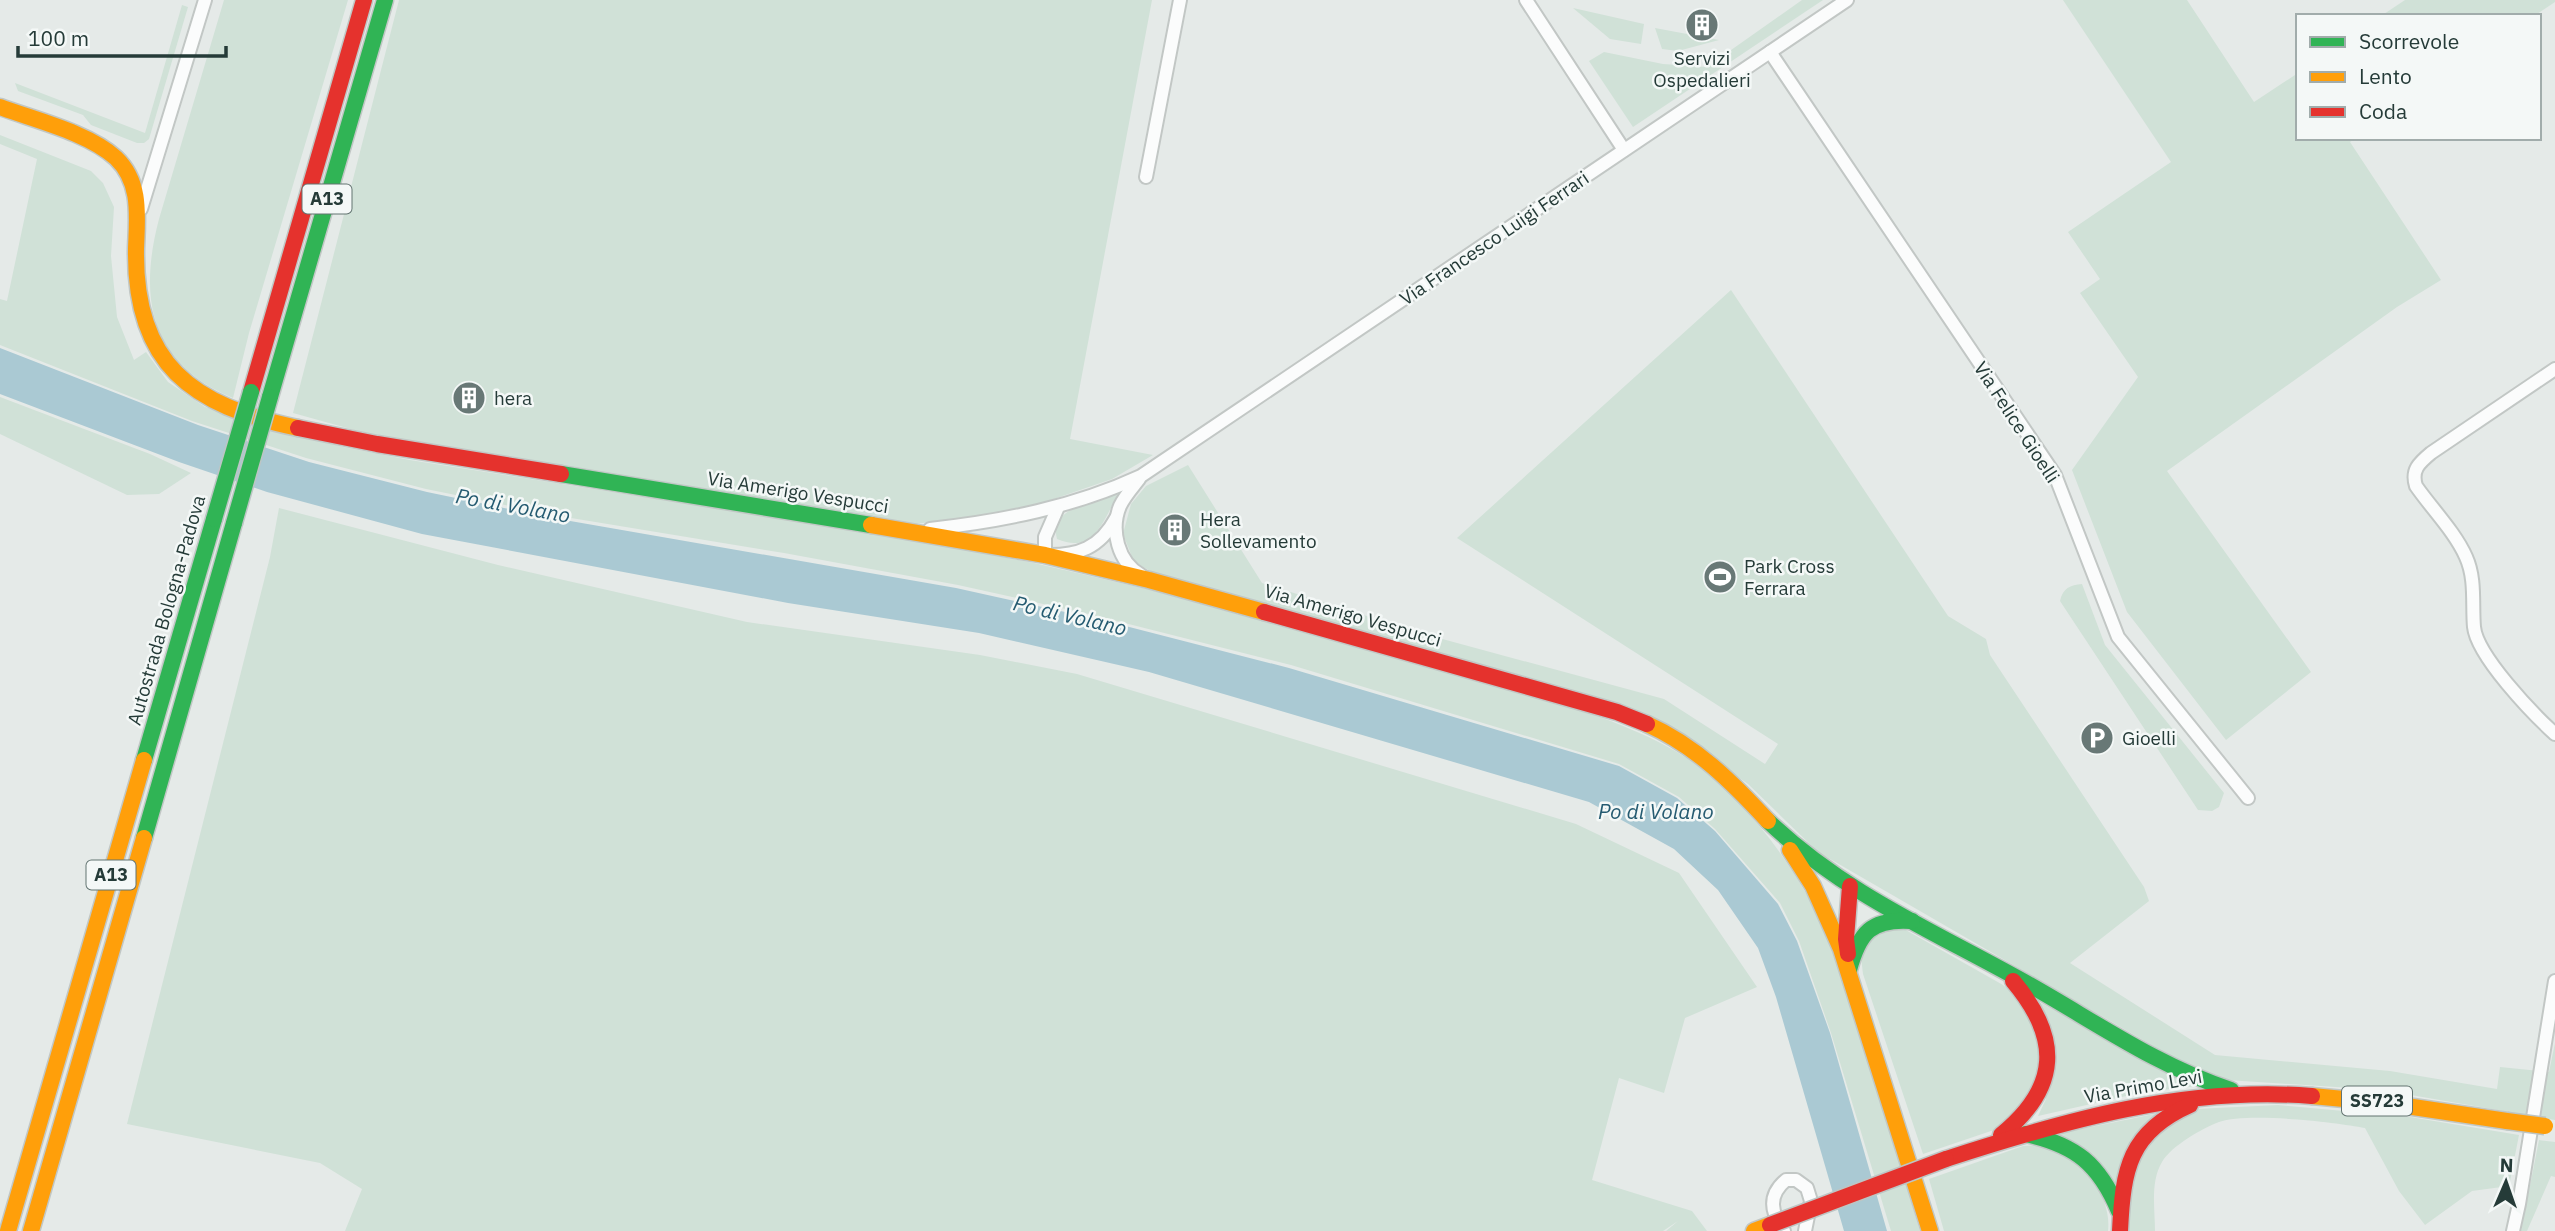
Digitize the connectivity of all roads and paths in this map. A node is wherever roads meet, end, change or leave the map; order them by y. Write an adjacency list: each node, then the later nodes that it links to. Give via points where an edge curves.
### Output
1 (205, 0): 11 (street, Via Amerigo Vespucci)
2 (364, 0): 34 (main road, Autostrada Bologna-Padova / A13, bridge)
3 (384, 0): 35 (main road, A13, bridge)
4 (1180, 0): 10 (street)
5 (1526, 0): 9 (street)
6 (1847, 0): 7 (street, Via Francesco Luigi Ferrari)
7 (1770, 52): 9 (street, Via Francesco Luigi Ferrari); 20 (street, Via Felice Gioelli, via 2054,475 2118,636)
8 (0, 107): 11 (main road, via 107,152 134,187)
9 (1625, 150): 13 (street, Via Francesco Luigi Ferrari)
10 (1146, 177)
11 (138, 219): 16 (main road, Via Amerigo Vespucci, via 135,287 146,333 170,369 190,387 226,407 309,431 377,444)
12 (2555, 369): 19 (street, via 2417,464 2414,480 2465,555 2472,576 2476,636 2495,666)
13 (1141, 476): 14 (street, Via Francesco Luigi Ferrari); 15 (street, Via Francesco Luigi Ferrari)
14 (1058, 507): 16 (street, Via Francesco Luigi Ferrari, via 981,524); 17 (street, via 1045,537)
15 (1116, 518): 17 (street, Via Francesco Luigi Ferrari, via 1101,541 1088,548 1061,556); 18 (street, via 1115,534 1125,561)
16 (911, 531): 17 (main road, Via Amerigo Vespucci)
17 (1045, 555): 18 (main road, Via Amerigo Vespucci)
18 (1149, 580): 21 (main road, Via Amerigo Vespucci, via 1617,712 1664,732 1696,753)
19 (2555, 734)
20 (2248, 798)
21 (1768, 821): 22 (main road, via 1810,860); 25 (main road, via 1801,867)
22 (1850, 886): 23 (main road); 25 (main road)
23 (1914, 922): 24 (main road); 25 (main road, via 1890,919 1867,930 1858,940)
24 (1986, 962): 27 (main road, via 2173,1068); 31 (main road, via 2013,981 2036,1009 2044,1028 2047,1063 2030,1111 2020,1123)
25 (1849, 970): 38 (main road)
26 (2555, 981): 40 (street)
27 (2246, 1094): 28 (main road, Via Primo Levi / SS723); 29 (main road, Via Primo Levi / SS723, bridge, via 2357,1099)
28 (2222, 1095): 30 (main road, Via Primo Levi / SS723, via 2112,1110); 32 (main road, via 2178,1109 2143,1136 2125,1171)
29 (2550, 1127)
30 (2024, 1134): 31 (main road, Via Primo Levi / SS723); 32 (main road, via 2058,1142 2093,1164)
31 (1978, 1149): 33 (main road, Via Primo Levi / SS723, bridge)
32 (2120, 1213): 39 (main road)
33 (1777, 1228): 36 (main road, Via Primo Levi / SS723); 37 (street, via 1773,1195 1786,1180 1796,1180 1807,1188 1811,1201)
34 (8, 1231)
35 (31, 1231)
36 (1754, 1231)
37 (1805, 1231)
38 (1930, 1231)
39 (2120, 1231)
40 (2512, 1231)

